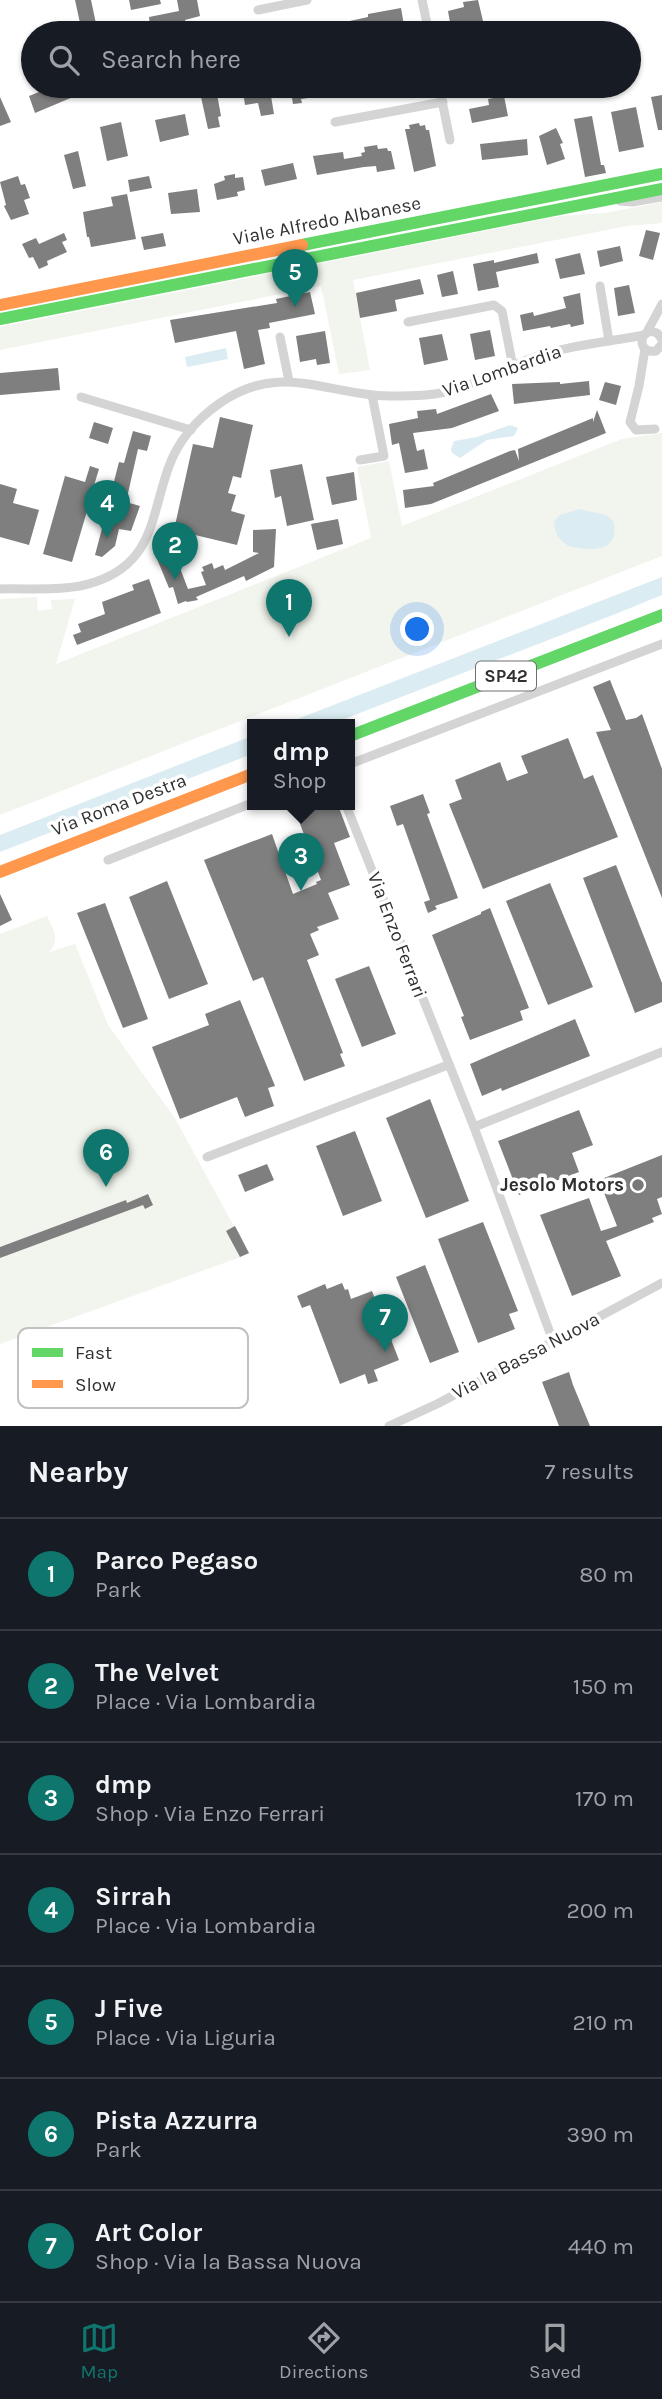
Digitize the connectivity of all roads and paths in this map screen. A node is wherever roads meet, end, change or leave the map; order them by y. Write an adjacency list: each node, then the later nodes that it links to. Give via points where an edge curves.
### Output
1 (307, 0): 3 (street)
2 (422, 0): 4 (street)
3 (258, 10)
4 (426, 21)
5 (442, 98): 6 (street)
6 (443, 102): 7 (street); 8 (street)
7 (335, 122)
8 (450, 140)
9 (662, 174): 15 (street, Viale Alfredo Albanese)
10 (662, 189): 12 (street, Viale Alfredo Albanese)
11 (662, 197): 12 (street)
12 (608, 200): 17 (street, Viale Alfredo Albanese)
13 (600, 286): 21 (street)
14 (662, 304): 19 (street)
15 (0, 305)
16 (662, 311): 22 (street)
17 (0, 320)
18 (408, 322): 23 (street, via 494,305 502,312)
19 (646, 334): 21 (street, Via Lombardia); 22 (street); 22 (street, Via Lombardia, via 654,331)
20 (280, 337): 24 (street)
21 (609, 341): 22 (street, Via Lombardia); 23 (street, Via Lombardia, via 561,349)
22 (657, 344): 27 (street, via 631,416 636,430)
23 (513, 367): 25 (street, Via Lombardia, via 454,391)
24 (289, 381): 25 (street, Via Lombardia); 28 (street, Via Lombardia, via 261,384 235,394)
25 (372, 395): 29 (street, via 384,456)
26 (81, 397): 28 (street)
27 (655, 429)
28 (191, 430): 30 (street, Via Lombardia, via 171,462 145,542 126,566 84,585)
29 (360, 460)
30 (0, 589)
31 (662, 615): 33 (street, SP42)
32 (662, 644): 34 (street)
33 (355, 734)
34 (355, 762)
35 (247, 776): 39 (street, Via Roma Destra)
36 (247, 805): 38 (street)
37 (348, 810): 41 (street, Via Enzo Ferrari)
38 (108, 860)
39 (0, 872)
40 (662, 1052): 42 (street)
41 (448, 1065): 42 (street, Via Enzo Ferrari); 43 (street)
42 (474, 1127): 45 (street, Via Enzo Ferrari)
43 (207, 1157)
44 (662, 1283): 45 (street, Via la Bassa Nuova)
45 (553, 1341): 46 (street, Via la Bassa Nuova)
46 (389, 1426)

